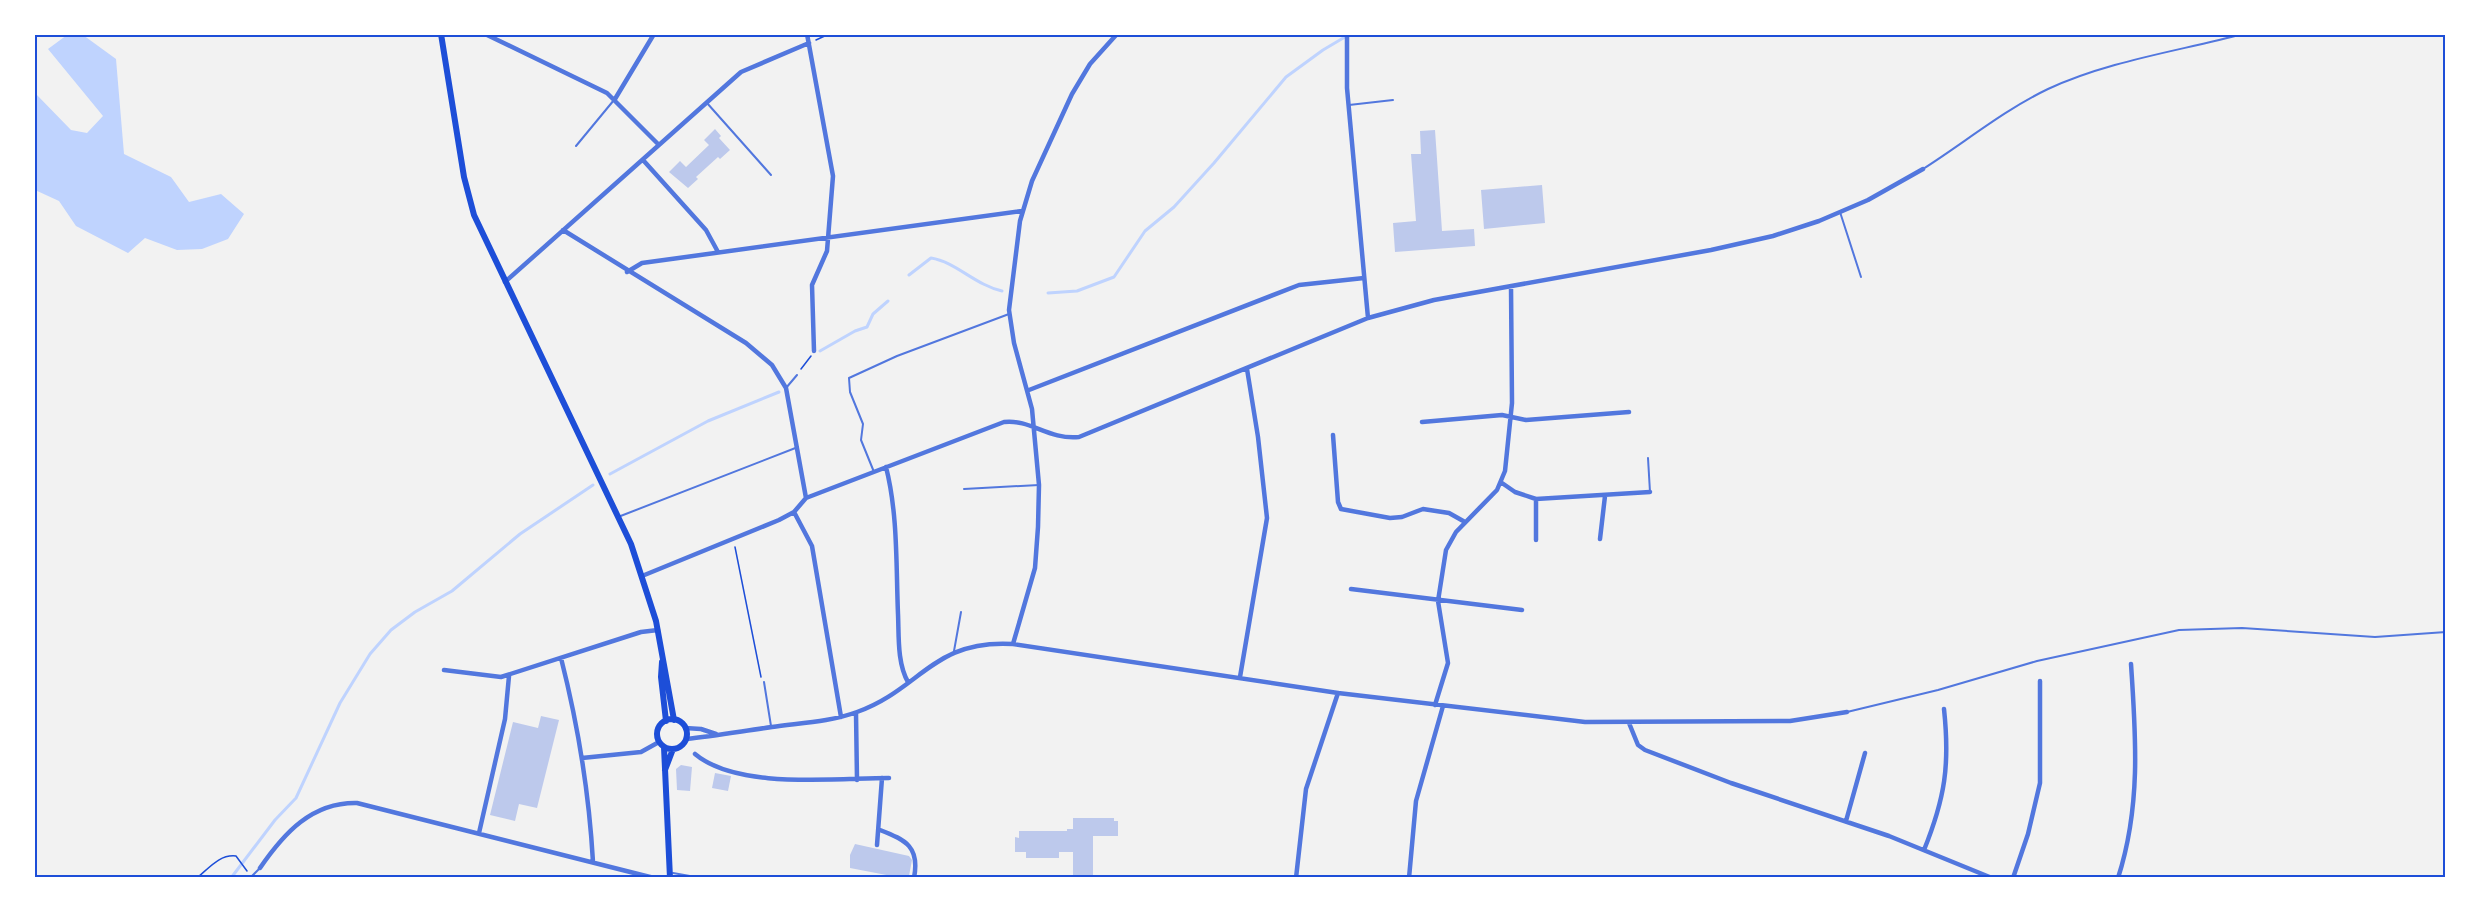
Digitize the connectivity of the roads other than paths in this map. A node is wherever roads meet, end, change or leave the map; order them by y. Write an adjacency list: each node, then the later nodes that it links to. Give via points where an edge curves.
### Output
1 (441, 34): 26 (main road, via 468,196)
2 (485, 34): 9 (street)
3 (654, 34): 9 (street)
4 (807, 34): 8 (street)
5 (1117, 34): 18 (street, via 1090,64 1072,94)
6 (1347, 34): 12 (street)
7 (2243, 34): 16 (lane, via 2065,82 2031,99)
8 (809, 43): 11 (street, via 750,66); 21 (street, via 832,167)
9 (615, 99): 13 (street); 14 (lane)
10 (1393, 100): 12 (lane)
11 (706, 103): 13 (street); 17 (lane)
12 (1349, 105): 25 (street)
13 (659, 145): 15 (street)
14 (576, 146)
15 (643, 160): 20 (street); 22 (street, via 706,230)
16 (1923, 169): 19 (street)
17 (771, 175)
18 (1022, 211): 21 (street); 28 (street)
19 (1840, 212): 24 (lane); 27 (street, via 1751,242)
20 (563, 230): 23 (street); 26 (street)
21 (829, 239): 22 (street); 30 (street, via 813,280)
22 (718, 252): 23 (street, via 642,262)
23 (627, 272): 33 (street, via 762,354)
24 (1861, 277)
25 (1364, 278): 29 (street); 34 (street, via 1299,285)
26 (505, 282): 52 (main road)
27 (1511, 286): 29 (street, via 1434,300); 36 (street)
28 (1009, 314): 34 (street); 43 (lane, via 849,378 849,392 862,424 861,440)
29 (1368, 318): 31 (street)
30 (814, 351)
31 (1247, 369): 38 (street, via 1079,437 1057,437); 70 (street, via 1267,518)
32 (797, 375): 33 (lane)
33 (786, 388): 40 (street)
34 (1029, 390): 38 (street)
35 (1629, 412): 36 (street)
36 (1510, 418): 37 (street, via 1502,415); 44 (street)
37 (1422, 422)
38 (1035, 428): 42 (street, via 1004,422); 45 (street)
39 (1333, 435): 53 (street, via 1341,509 1390,518 1423,509 1458,516)
40 (798, 447): 49 (street); 52 (lane)
41 (1648, 458): 47 (lane)
42 (886, 467): 43 (street); 73 (street, via 892,502 903,670)
43 (874, 472): 49 (street)
44 (1502, 483): 50 (street); 53 (street)
45 (1039, 485): 46 (lane); 63 (street, via 1035,568)
46 (964, 489)
47 (1650, 492): 48 (street)
48 (1605, 496): 50 (street); 54 (street)
49 (806, 498): 51 (street)
50 (1536, 499): 55 (street)
51 (794, 512): 56 (street); 80 (street, via 812,546)
52 (618, 517): 56 (main road)
53 (1466, 522): 58 (street, via 1446,550)
54 (1600, 539)
55 (1536, 540)
56 (642, 576): 61 (main road)
57 (1351, 589): 58 (street)
58 (1438, 600): 59 (street); 75 (street, via 1448,663)
59 (1522, 610)
60 (961, 612): 64 (lane)
61 (658, 630): 65 (main road); 66 (street)
62 (2445, 632): 78 (lane, via 2375,637 2242,628 2179,630 2047,658)
63 (1012, 644): 64 (street, via 978,644); 70 (street)
64 (954, 651): 73 (street)
65 (663, 657): 81 (main road); 82 (main road)
66 (561, 658): 69 (street); 92 (street)
67 (2131, 664): 113 (street, via 2135,791)
68 (444, 670): 69 (street)
69 (509, 676): 99 (street, via 505,719)
70 (1240, 677): 74 (street)
71 (2040, 681): 112 (street, via 2040,783)
72 (764, 682): 84 (lane)
73 (908, 682): 79 (street)
74 (1338, 693): 75 (street); 109 (street, via 1306,789)
75 (1435, 705): 76 (street)
76 (1443, 706): 83 (street, via 1539,718); 110 (street, via 1416,801)
77 (1944, 709): 101 (street, via 1947,772)
78 (1847, 712): 83 (street, via 1790,721)
79 (856, 713): 80 (street); 96 (street)
80 (841, 717): 84 (street)
81 (674, 720): 82 (main road); 85 (main road)
82 (666, 721): 88 (main road, via 657,732)
83 (1629, 723): 97 (street, via 1638,745 1645,750 1720,780)
84 (771, 727): 86 (street)
85 (685, 728): 86 (street); 87 (main road)
86 (716, 734): 87 (street)
87 (686, 739): 89 (main road)
88 (662, 744): 89 (main road); 92 (street, via 641,752); 93 (main road)
89 (673, 749): 93 (main road)
90 (1865, 753): 97 (street)
91 (695, 754): 96 (street, via 712,766 759,776)
92 (582, 758): 102 (street)
93 (665, 770): 104 (main road)
94 (882, 778): 95 (street); 96 (street); 98 (street)
95 (889, 778)
96 (857, 780)
97 (1846, 821): 101 (street)
98 (880, 830): 100 (street); 108 (street, via 910,847 916,865)
99 (479, 833): 102 (street); 103 (street, via 357,803 335,804 289,831)
100 (877, 845)
101 (1924, 850): 111 (street)
102 (593, 862): 106 (street)
103 (260, 868): 105 (lane)
104 (670, 875): 107 (lane)
105 (251, 877)
106 (654, 878)
107 (701, 878)
108 (914, 878)
109 (1296, 878)
110 (1409, 878)
111 (1992, 878)
112 (2013, 878)
113 (2118, 878)

